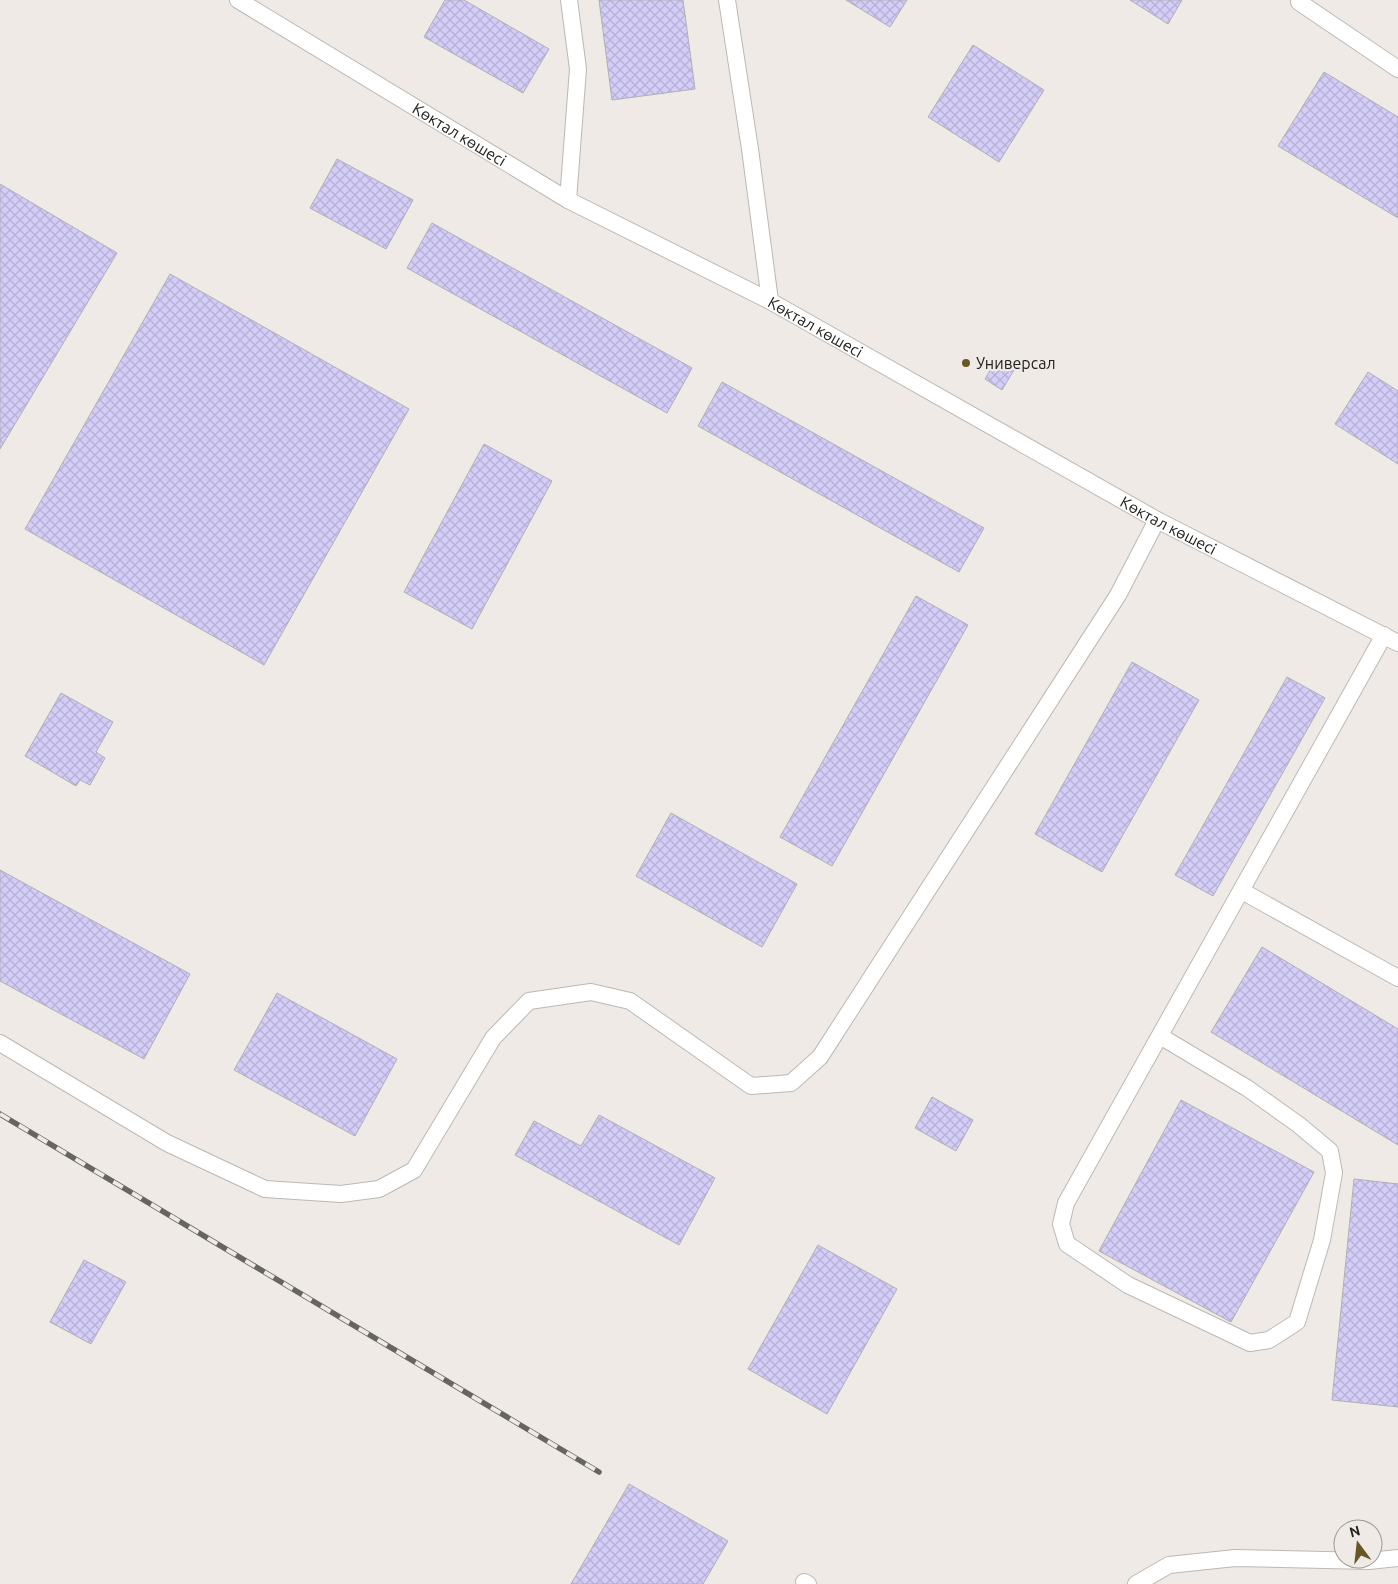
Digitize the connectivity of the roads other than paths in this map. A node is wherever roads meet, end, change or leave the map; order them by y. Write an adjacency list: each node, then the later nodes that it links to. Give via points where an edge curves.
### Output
1 (238, 0): 6 (lane, Көктал көшесі)
2 (569, 0): 6 (lane, via 578,69)
3 (727, 0): 7 (lane)
4 (1300, 0): 5 (lane)
5 (1398, 69)
6 (568, 200): 7 (lane, Көктал көшесі)
7 (770, 301): 8 (lane, Көктал көшесі)
8 (1157, 520): 9 (lane, Көктал көшесі); 13 (lane, via 1118,596 820,1058 791,1083 751,1086 630,1001 591,992 529,1001 493,1038 414,1170 379,1189 341,1194 265,1189 168,1143)
9 (1391, 639): 10 (lane)
10 (1242, 891): 11 (lane); 12 (lane)
11 (1398, 978)
12 (1160, 1036): 12 (lane, via 1066,1203 1061,1224 1067,1244 1128,1285 1250,1343 1269,1340 1297,1322 1322,1240 1334,1173 1330,1151 1247,1088)
13 (0, 1043)
14 (1398, 1558): 15 (lane, via 1369,1561 1235,1558 1169,1565)
15 (1136, 1584)

